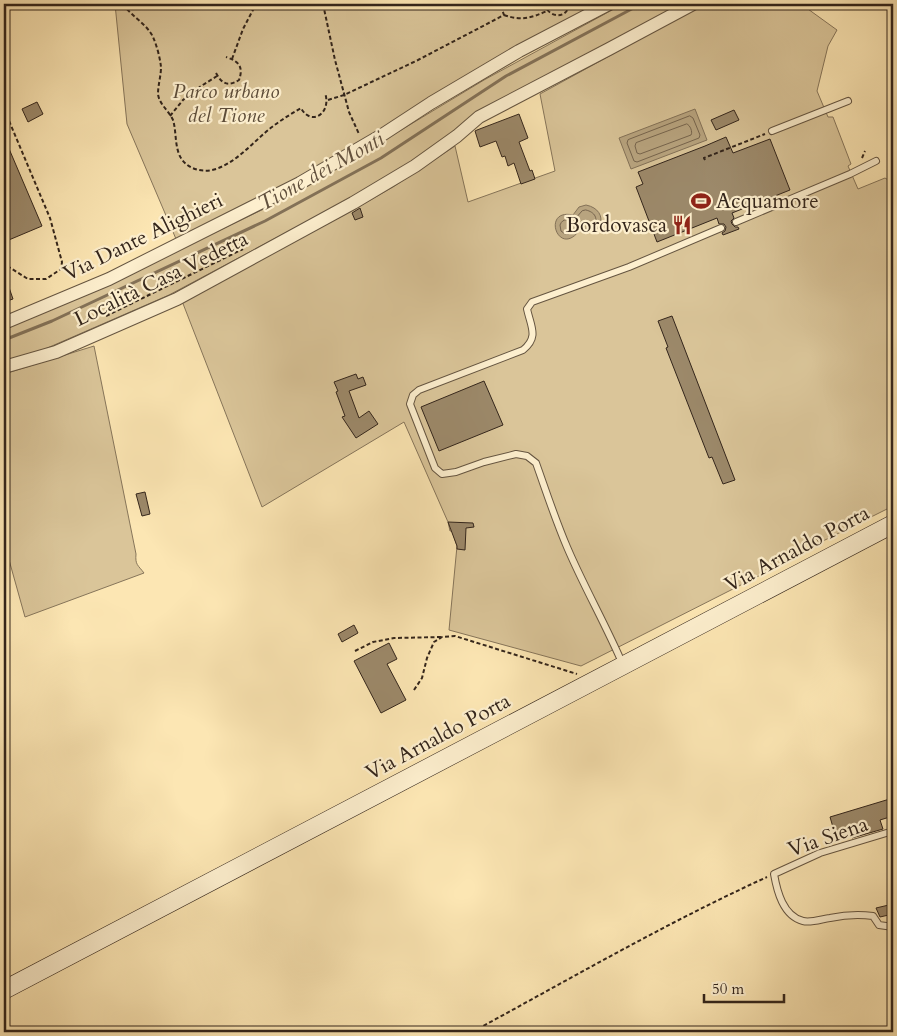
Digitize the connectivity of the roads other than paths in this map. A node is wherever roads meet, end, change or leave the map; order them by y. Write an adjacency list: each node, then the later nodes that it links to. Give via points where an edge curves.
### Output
1 (609, 4): 8 (street, Via Dante Alighieri, via 511,56 300,183 109,279)
2 (693, 4): 9 (street, Località Casa Vedetta, via 479,117 415,166 177,299 56,352)
3 (848, 102): 4 (lane)
4 (772, 132)
5 (876, 161): 6 (lane)
6 (736, 222)
7 (721, 228): 11 (lane, via 629,267 532,302 526,309 533,336 531,344 523,350 419,390 410,404 435,468 442,474 516,454 527,456 536,463 567,546)
8 (4, 323)
9 (4, 367)
10 (893, 524): 11 (street, Via Arnaldo Porta)
11 (624, 666): 14 (street, Via Arnaldo Porta)
12 (893, 832): 13 (lane, Via Siena, via 820,853 774,874 780,897 795,917 804,921 867,915 873,916 879,925)
13 (893, 927)
14 (4, 990)

